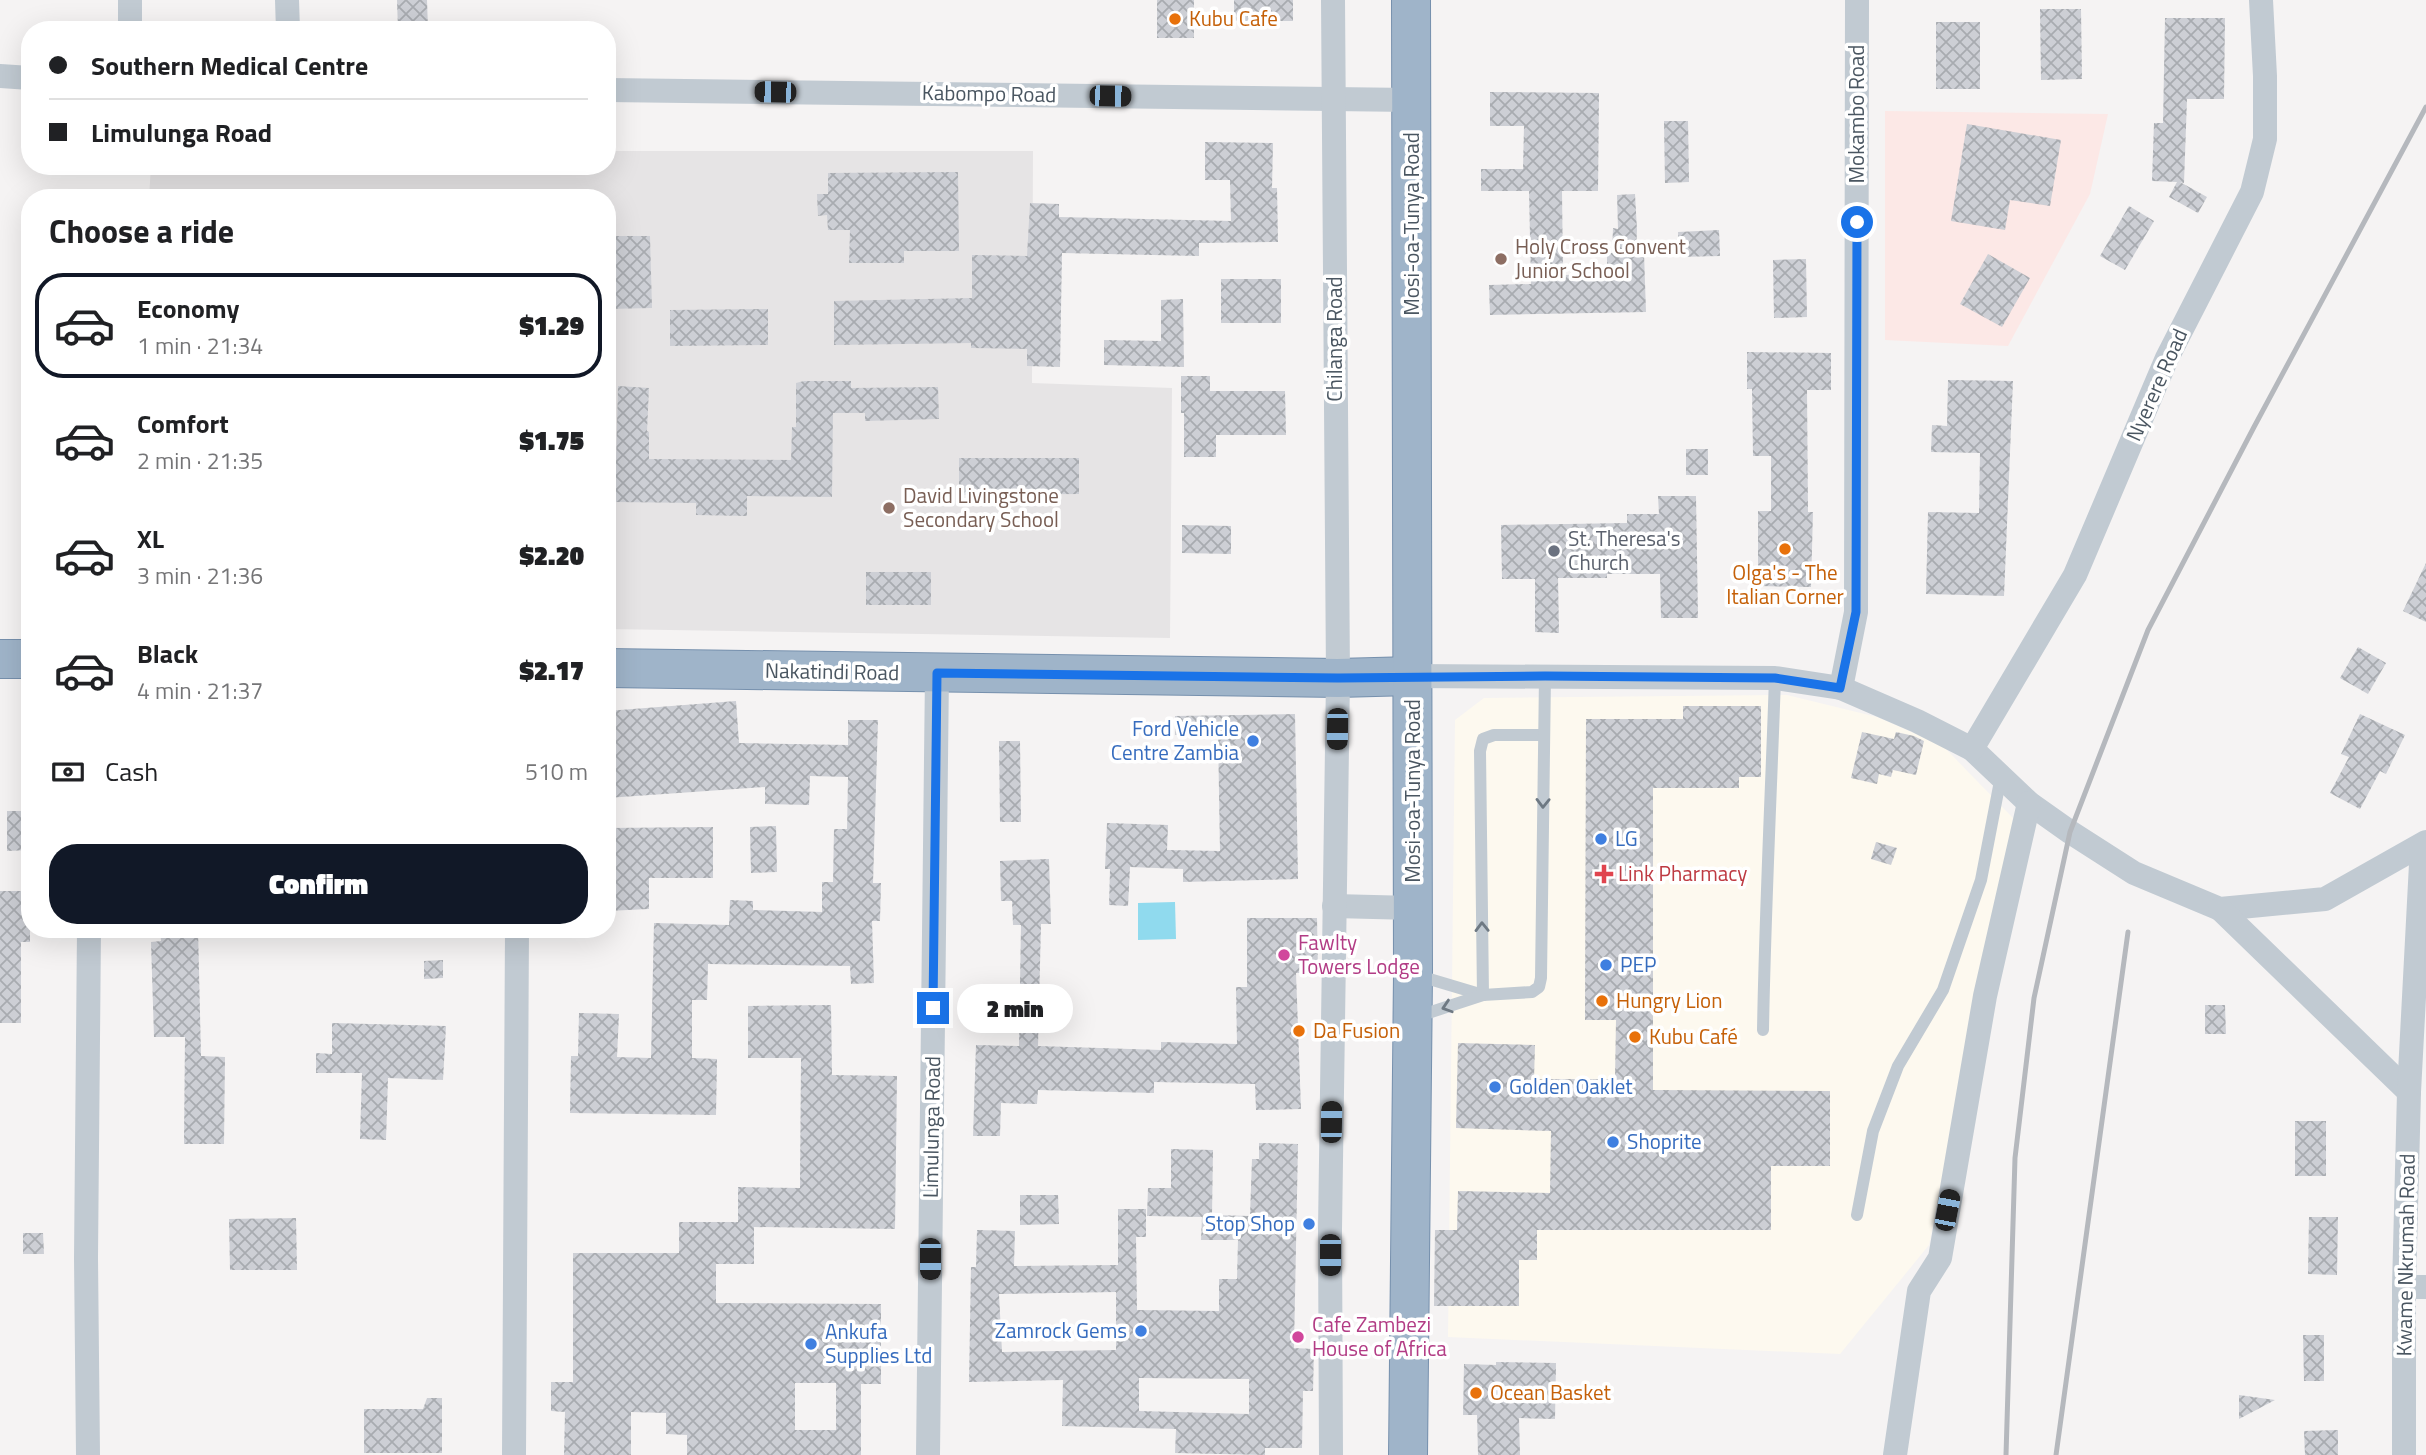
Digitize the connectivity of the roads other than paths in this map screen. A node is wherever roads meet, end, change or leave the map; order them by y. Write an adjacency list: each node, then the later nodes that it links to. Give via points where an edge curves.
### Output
1 (130, 0): 7 (street)
2 (287, 0): 8 (street)
3 (1333, 0): 12 (street, Chilanga Road)
4 (1411, 0): 13 (highway, Mosi-oa-Tunya Road)
5 (1857, 0): 22 (street, Mokambo Road, via 1856,612)
6 (2261, 0): 24 (street, Nyerere Road, via 2264,139 2252,192 2166,358 2075,575)
7 (130, 21)
8 (288, 21)
9 (0, 76): 10 (street)
10 (21, 77)
11 (616, 90): 12 (street, Kabompo Road)
12 (1333, 98): 13 (street, Kabompo Road); 20 (street, Chilanga Road)
13 (1412, 100): 19 (highway, Mosi-oa-Tunya Road)
14 (0, 659): 15 (highway)
15 (21, 659)
16 (616, 668): 17 (highway, Nakatindi Road)
17 (937, 673): 20 (highway, Nakatindi Road); 42 (street, Limulunga Road)
18 (1545, 676): 19 (street, Nakatindi Road); 21 (street, Nakatindi Road); 23 (lane)
19 (1412, 677): 20 (highway, Nakatindi Road); 29 (highway, Mosi-oa-Tunya Road)
20 (1338, 678): 28 (street, Chilanga Road)
21 (1775, 678): 22 (street, Nakatindi Road); 36 (lane)
22 (1840, 688): 24 (street, Nakatindi Road)
23 (1543, 735): 34 (lane, one-way to 34, via 1541,978 1532,992); 34 (lane, one-way to 23, via 1480,751 1483,739 1494,735)
24 (1972, 748): 25 (street, Nakatindi Road)
25 (2001, 776): 26 (street, Nakatindi Road); 38 (lane, via 1981,880 1943,990 1898,1066 1873,1131)
26 (2029, 803): 30 (street, Nakatindi Road, via 2134,873); 45 (street, via 1985,996 1940,1258 1919,1292)
27 (2424, 843): 30 (street, via 2325,899); 37 (street, Kwame Nkrumah Road)
28 (1334, 906): 29 (street); 43 (street, Chilanga Road)
29 (1413, 908): 33 (highway, Mosi-oa-Tunya Road)
30 (2220, 909): 37 (street)
31 (89, 938): 40 (street)
32 (517, 938): 41 (street)
33 (1413, 974): 34 (lane); 35 (highway, Mosi-oa-Tunya Road)
34 (1483, 995): 35 (lane, one-way to 35)
35 (1412, 1018): 44 (highway, Mosi-oa-Tunya Road)
36 (1763, 1030)
37 (2409, 1092): 39 (street, Kwame Nkrumah Road)
38 (1857, 1215)
39 (2415, 1287): 46 (street, Kwame Nkrumah Road)
40 (88, 1455)
41 (514, 1455)
42 (929, 1455)
43 (1331, 1455)
44 (1408, 1455)
45 (1895, 1455)
46 (2404, 1455)

